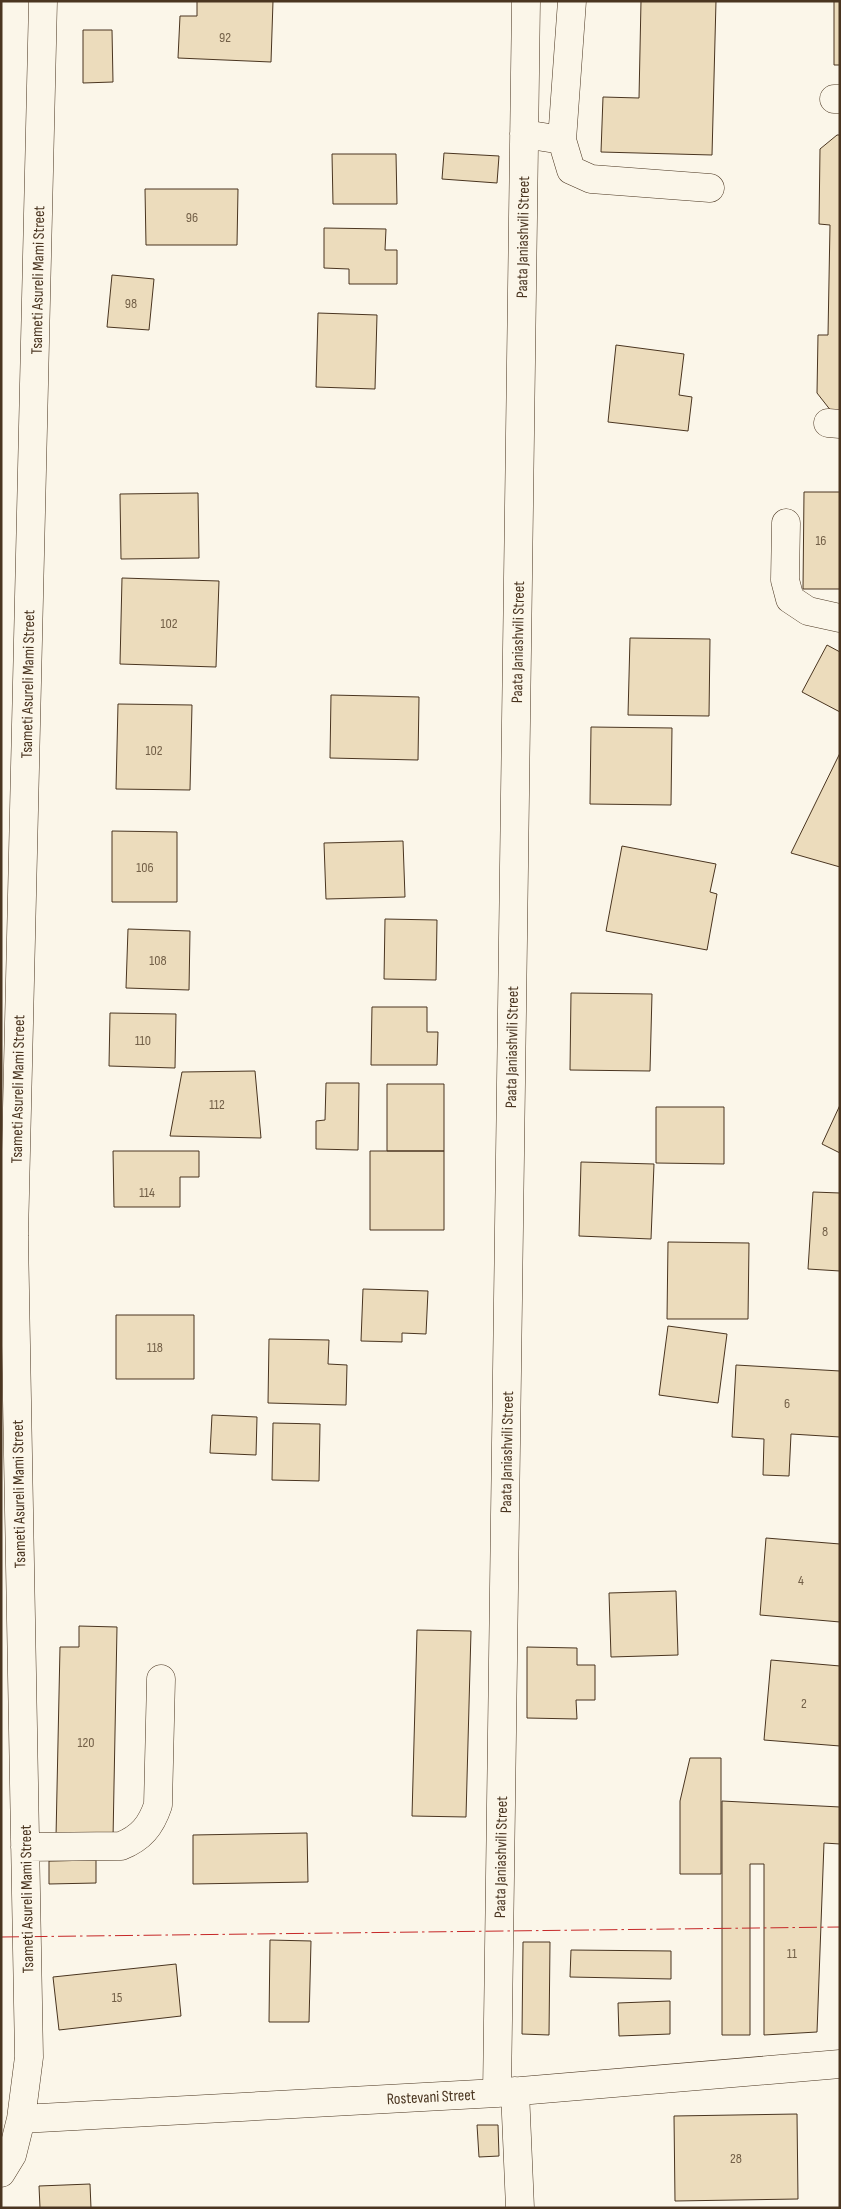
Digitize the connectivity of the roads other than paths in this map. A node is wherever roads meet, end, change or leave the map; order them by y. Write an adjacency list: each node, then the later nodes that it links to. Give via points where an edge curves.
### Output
1 (43, 1): 10 (street, Tsameti Asureli Mami Street, via 14,1236)
2 (526, 1): 4 (street, Paata Janiashvili Street)
3 (572, 1): 5 (street)
4 (524, 134): 5 (street); 12 (street, Paata Janiashvili Street)
5 (562, 140): 6 (street, via 571,170 591,178)
6 (710, 188)
7 (786, 523): 8 (street, via 785,580 790,599 808,611)
8 (840, 618)
9 (161, 1679): 10 (street, via 158,1805 152,1821 133,1841 121,1846)
10 (25, 1847): 13 (street, Tsameti Asureli Mami Street, via 29,2057)
11 (840, 2064): 12 (street, Rostevani Street)
12 (506, 2092): 13 (street, Rostevani Street); 15 (street, Paata Janiashvili Street)
13 (21, 2119): 14 (street, Tsameti Asureli Mami Street, via 12,2155)
14 (1, 2173)
15 (520, 2208)

